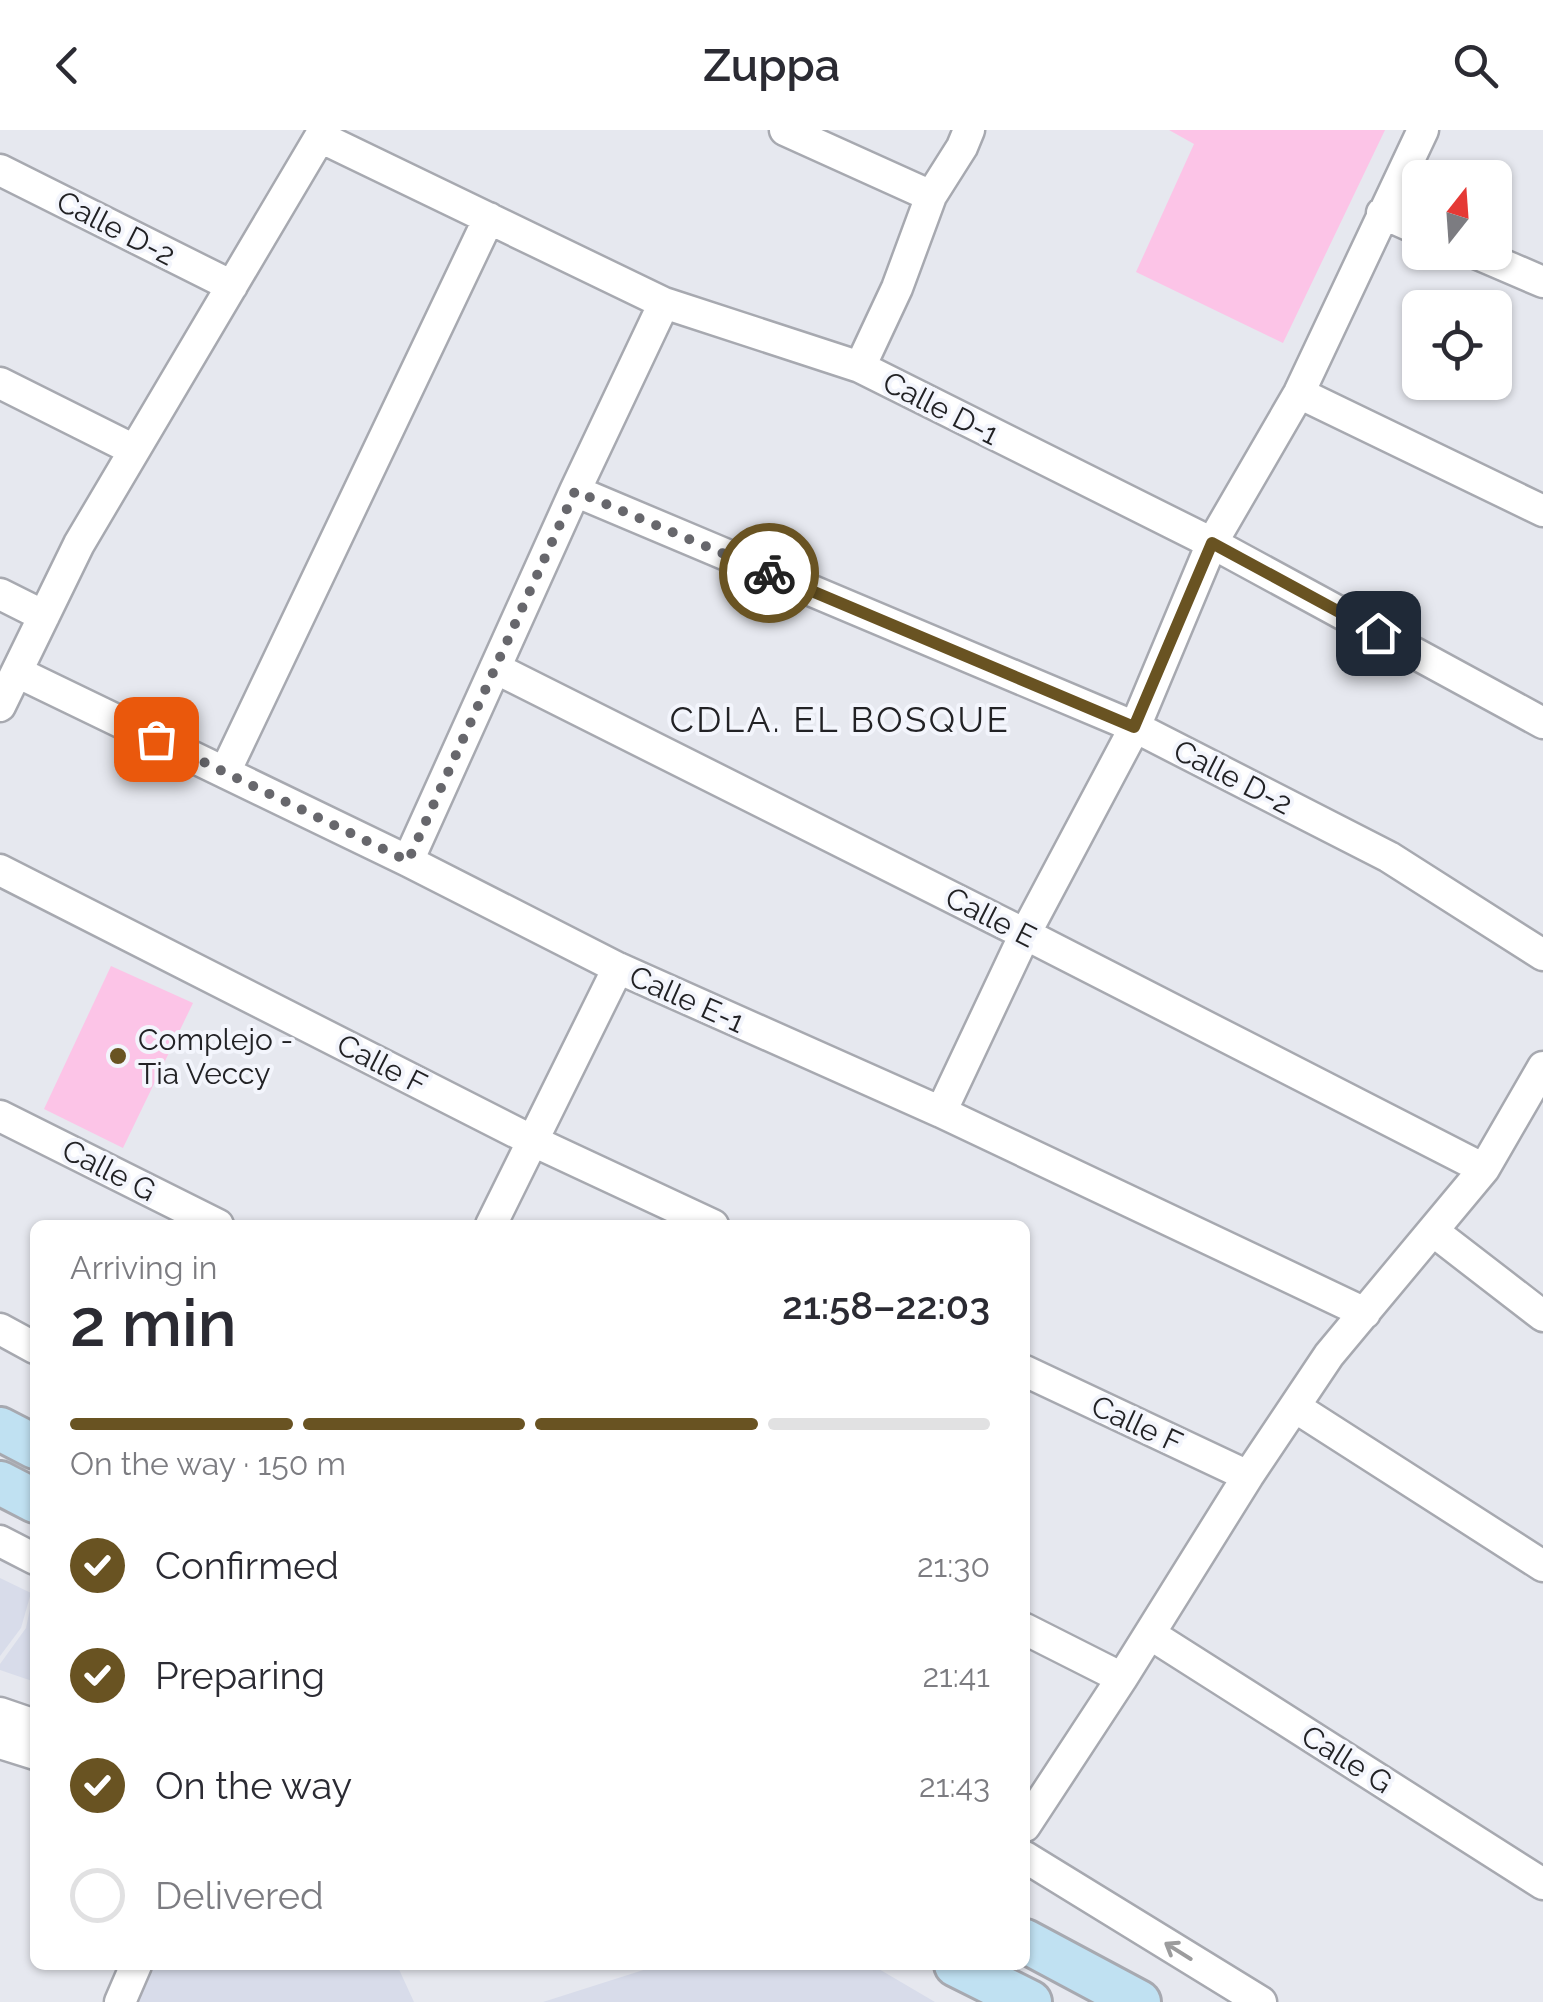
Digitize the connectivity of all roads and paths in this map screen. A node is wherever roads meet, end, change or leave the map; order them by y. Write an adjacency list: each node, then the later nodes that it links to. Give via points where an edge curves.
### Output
1 (785, 130): 6 (street)
2 (968, 130): 6 (street)
3 (1422, 130): 7 (street)
4 (322, 134): 8 (street, Calle D-1); 12 (street)
5 (0, 170): 12 (street, Calle D-2)
6 (931, 196): 14 (street)
7 (1382, 213): 9 (street); 16 (street)
8 (488, 218): 13 (street, Calle D-1); 28 (street)
9 (1402, 222)
10 (1512, 269): 11 (street)
11 (1543, 282)
12 (232, 286): 17 (street)
13 (664, 303): 14 (street, Calle D-1); 18 (street)
14 (860, 368): 20 (street, Calle D-1)
15 (0, 384): 17 (street)
16 (1299, 393): 19 (street); 20 (street)
17 (134, 450): 22 (street)
18 (575, 491): 23 (street); 27 (street, Calle D-2)
19 (1543, 511)
20 (1212, 543): 26 (street, Calle D-1); 27 (street)
21 (0, 594): 22 (street)
22 (44, 616): 24 (street)
23 (495, 668): 29 (street); 31 (street, Calle E)
24 (17, 672): 25 (street); 28 (street, Calle E-1)
25 (0, 706)
26 (1543, 723)
27 (1134, 727): 31 (street); 32 (street, Calle D-2, via 1389,856)
28 (225, 772): 29 (street, Calle E-1)
29 (408, 861): 33 (street, Calle E-1)
30 (0, 870): 37 (street, Calle F)
31 (1025, 934): 35 (street); 38 (street, Calle E)
32 (1543, 955)
33 (618, 968): 35 (street, Calle E-1); 37 (street)
34 (1543, 1068): 38 (street)
35 (941, 1112): 43 (street, Calle E-1)
36 (0, 1116): 39 (street, Calle G)
37 (533, 1140): 40 (street); 41 (street, Calle F)
38 (1484, 1170): 42 (street)
39 (208, 1220)
40 (493, 1220)
41 (702, 1220)
42 (1433, 1231): 43 (street); 44 (street)
43 (1365, 1313): 48 (street)
44 (1543, 1316)
45 (0, 1329): 46 (street)
46 (30, 1345)
47 (1030, 1374): 51 (street, Calle F)
48 (1296, 1407): 51 (street); 56 (street)
49 (0, 1429): 50 (street)
50 (30, 1444)
51 (1248, 1476): 58 (street)
52 (0, 1483): 53 (street)
53 (30, 1498)
54 (0, 1541): 55 (street)
55 (30, 1556)
56 (1543, 1566)
57 (1030, 1632): 59 (street)
58 (1150, 1634): 59 (street); 66 (street, Calle G)
59 (1122, 1678): 64 (street)
60 (0, 1713): 61 (street)
61 (30, 1723)
62 (0, 1742): 63 (street)
63 (30, 1752)
64 (1030, 1818)
65 (1030, 1860): 73 (street, one-way to 65)
66 (1543, 1884)
67 (1030, 1944): 72 (street)
68 (134, 1970): 70 (street)
69 (966, 1970): 71 (street)
70 (120, 2002)
71 (1030, 2002)
72 (1139, 2002)
73 (1262, 2002)

